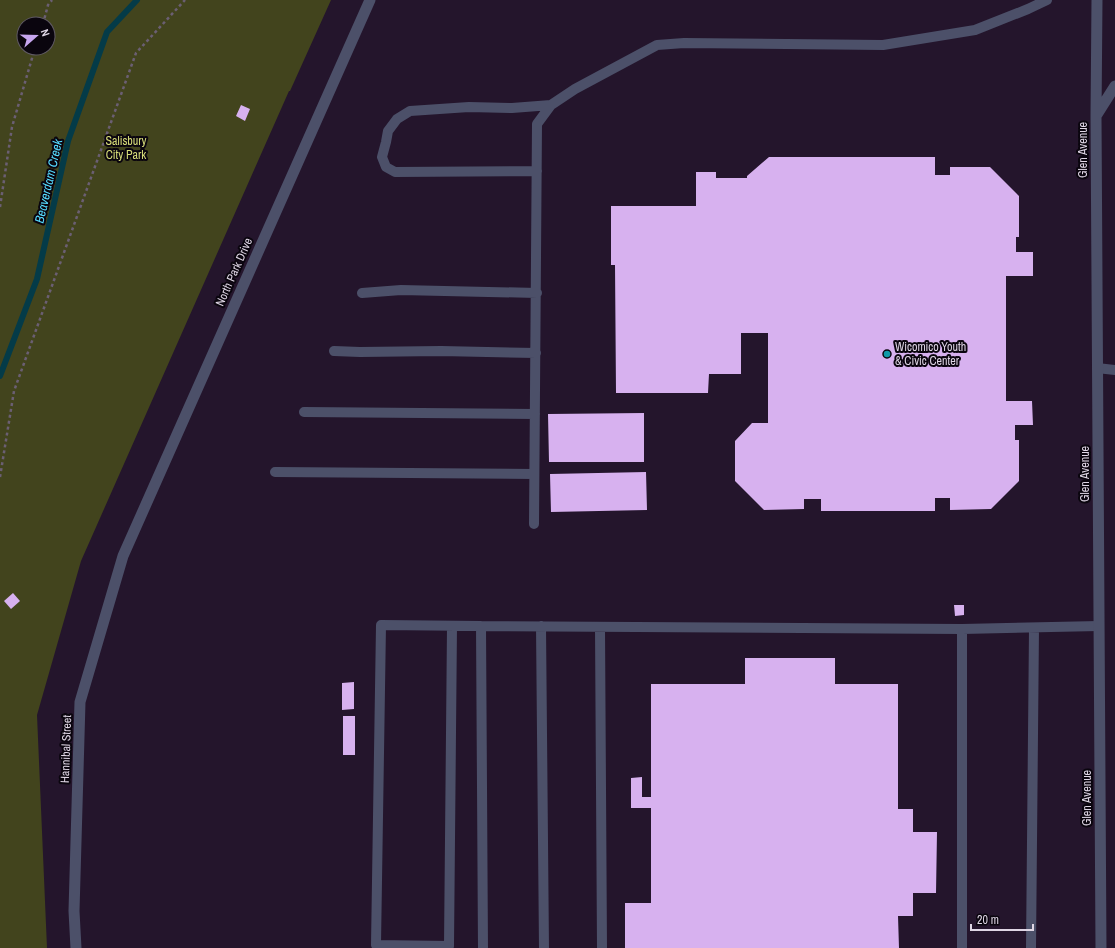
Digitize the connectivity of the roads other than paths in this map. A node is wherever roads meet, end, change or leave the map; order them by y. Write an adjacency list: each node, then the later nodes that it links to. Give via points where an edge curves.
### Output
1 (370, 0): 19 (street, North Park Drive)
2 (1047, 0): 5 (lane, via 975,30 883,45 657,45 574,89)
3 (1097, 0): 6 (street, Glen Avenue)
4 (1115, 86): 6 (street)
5 (551, 105): 7 (lane, via 537,124); 7 (lane, via 410,111 397,119 388,132 382,157 386,167 395,172)
6 (1096, 116): 12 (street, Glen Avenue)
7 (537, 171): 9 (lane)
8 (362, 293): 9 (lane, via 401,290)
9 (536, 293): 11 (lane)
10 (334, 351): 11 (lane)
11 (536, 353): 15 (lane)
12 (1097, 368): 13 (lane); 23 (street, Glen Avenue)
13 (1115, 370)
14 (304, 412): 15 (lane)
15 (535, 414): 17 (lane)
16 (275, 472): 17 (lane)
17 (534, 474): 18 (lane)
18 (534, 524)
19 (122, 556): 27 (street, Hannibal Street, via 80,702 74,911)
20 (452, 626): 20 (lane, via 381,625 376,945 449,946); 21 (lane)
21 (481, 626): 22 (lane); 28 (lane)
22 (541, 626): 24 (lane); 29 (lane)
23 (1099, 626): 25 (lane); 33 (street, Glen Avenue)
24 (600, 628): 26 (lane); 30 (lane)
25 (1034, 628): 26 (lane); 32 (lane)
26 (962, 629): 31 (lane)
27 (76, 948)
28 (483, 948)
29 (544, 948)
30 (602, 948)
31 (962, 948)
32 (1031, 948)
33 (1101, 948)

